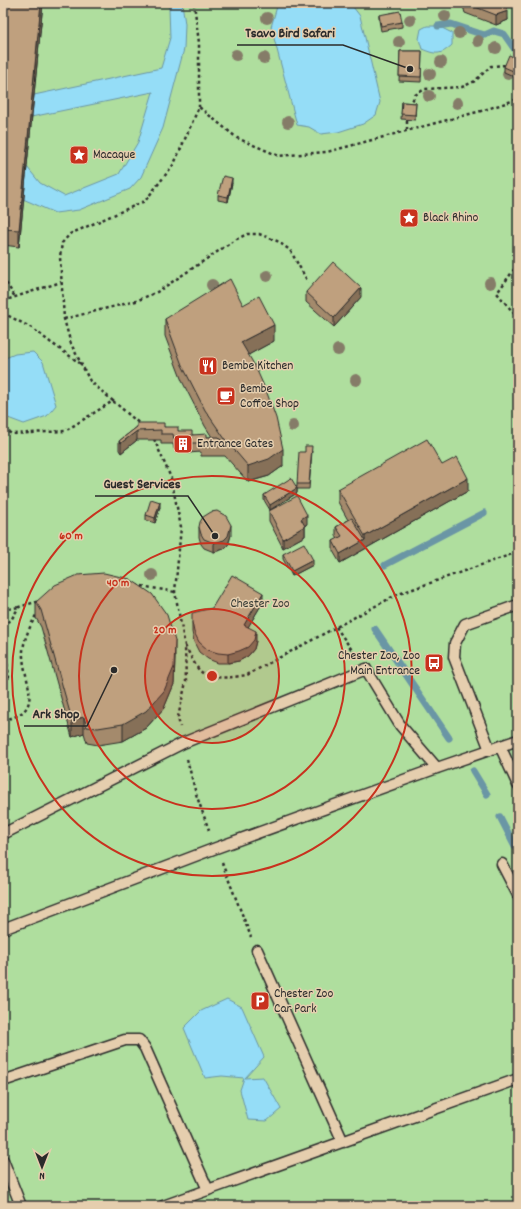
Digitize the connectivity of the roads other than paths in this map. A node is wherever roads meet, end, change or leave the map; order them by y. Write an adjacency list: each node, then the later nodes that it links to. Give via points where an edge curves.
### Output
1 (518, 606): 4 (lane, via 465,624 455,643 454,656)
2 (518, 740): 3 (lane)
3 (500, 746): 4 (lane); 6 (lane)
4 (490, 750): 5 (lane)
5 (437, 768): 7 (lane, via 400,725 366,669 183,742); 10 (lane)
6 (518, 785)
7 (3, 834)
8 (502, 864): 9 (lane)
9 (518, 895)
10 (3, 929)
11 (257, 950): 14 (lane)
12 (518, 1079): 14 (lane)
13 (3, 1081): 16 (lane, via 125,1040 139,1040 145,1048)
14 (343, 1142): 16 (lane)
15 (3, 1160): 17 (lane)
16 (208, 1190): 18 (lane)
17 (21, 1206)
18 (163, 1206)

